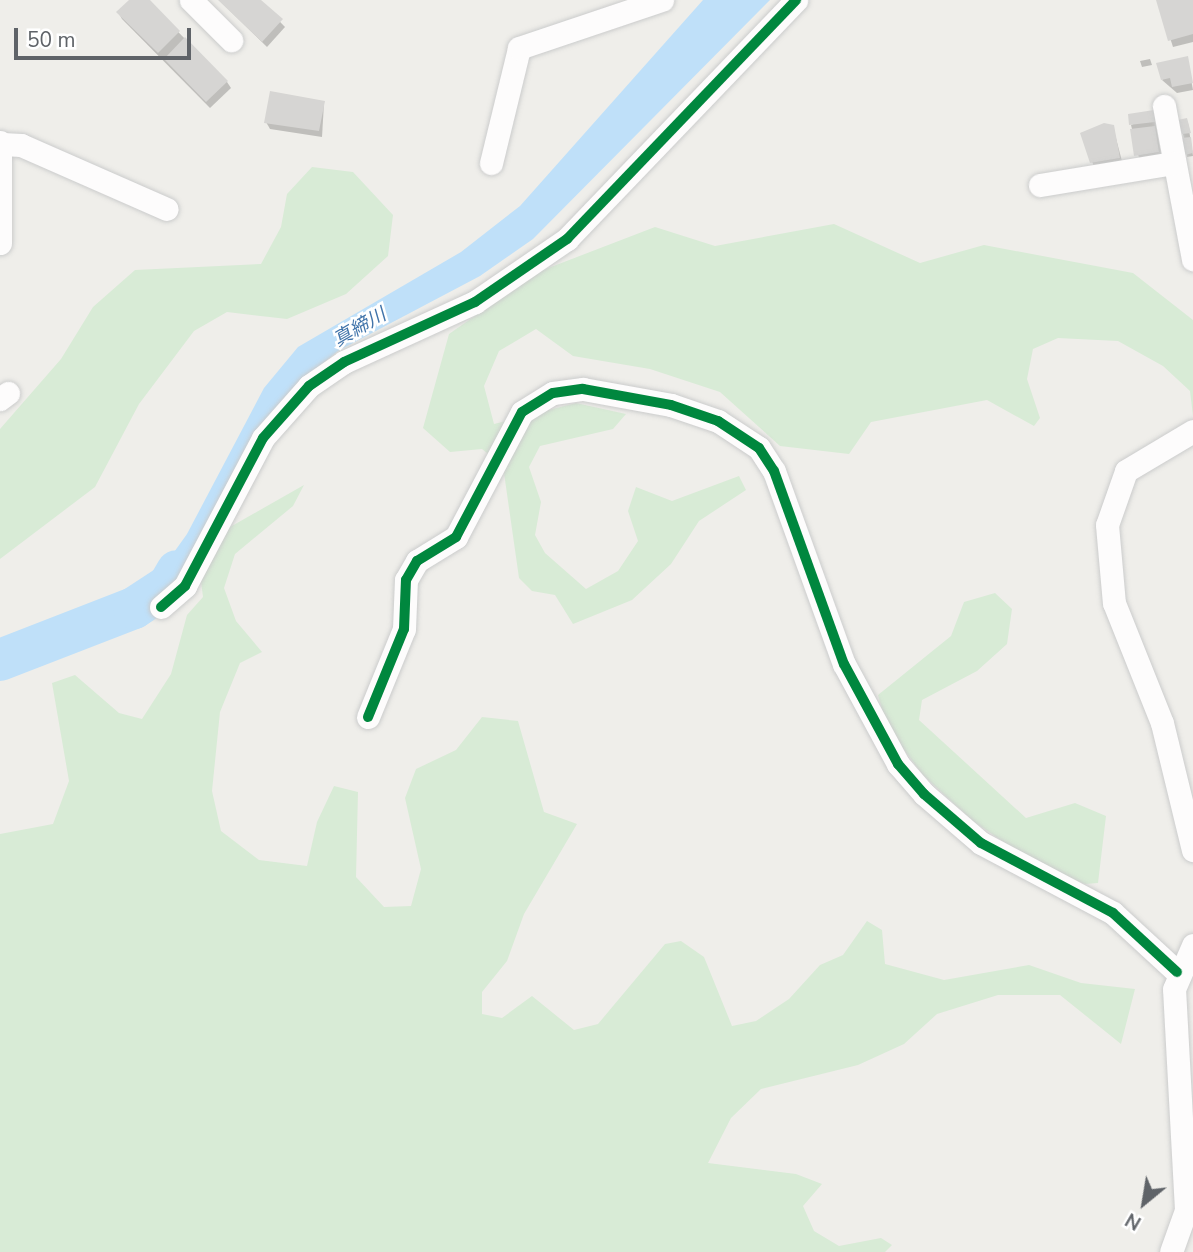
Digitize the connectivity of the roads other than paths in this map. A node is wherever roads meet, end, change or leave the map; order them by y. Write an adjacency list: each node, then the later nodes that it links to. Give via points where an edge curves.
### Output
1 (191, 0): 4 (street)
2 (663, 0): 7 (street, via 519,48)
3 (796, 0): 14 (street, via 567,239 475,302 344,362 309,386 263,439 185,586)
4 (231, 40)
5 (1164, 106): 8 (street)
6 (1, 143): 10 (street, via 20,145); 11 (street)
7 (491, 163)
8 (1173, 163): 9 (street); 12 (street)
9 (1040, 185)
10 (167, 209)
11 (0, 243)
12 (1193, 259)
13 (1193, 431): 16 (street, via 1126,471 1107,525 1114,603 1161,723)
14 (161, 607)
15 (368, 717): 18 (street, via 404,629 406,580 417,561 456,537 522,412 553,393 583,389 671,405 718,421 758,447 774,471 844,664 898,764 924,794 981,843 1113,913)
16 (1193, 850)
17 (1193, 945): 18 (street)
18 (1177, 972): 19 (street, via 1172,1025 1186,1210)
19 (1171, 1252)

